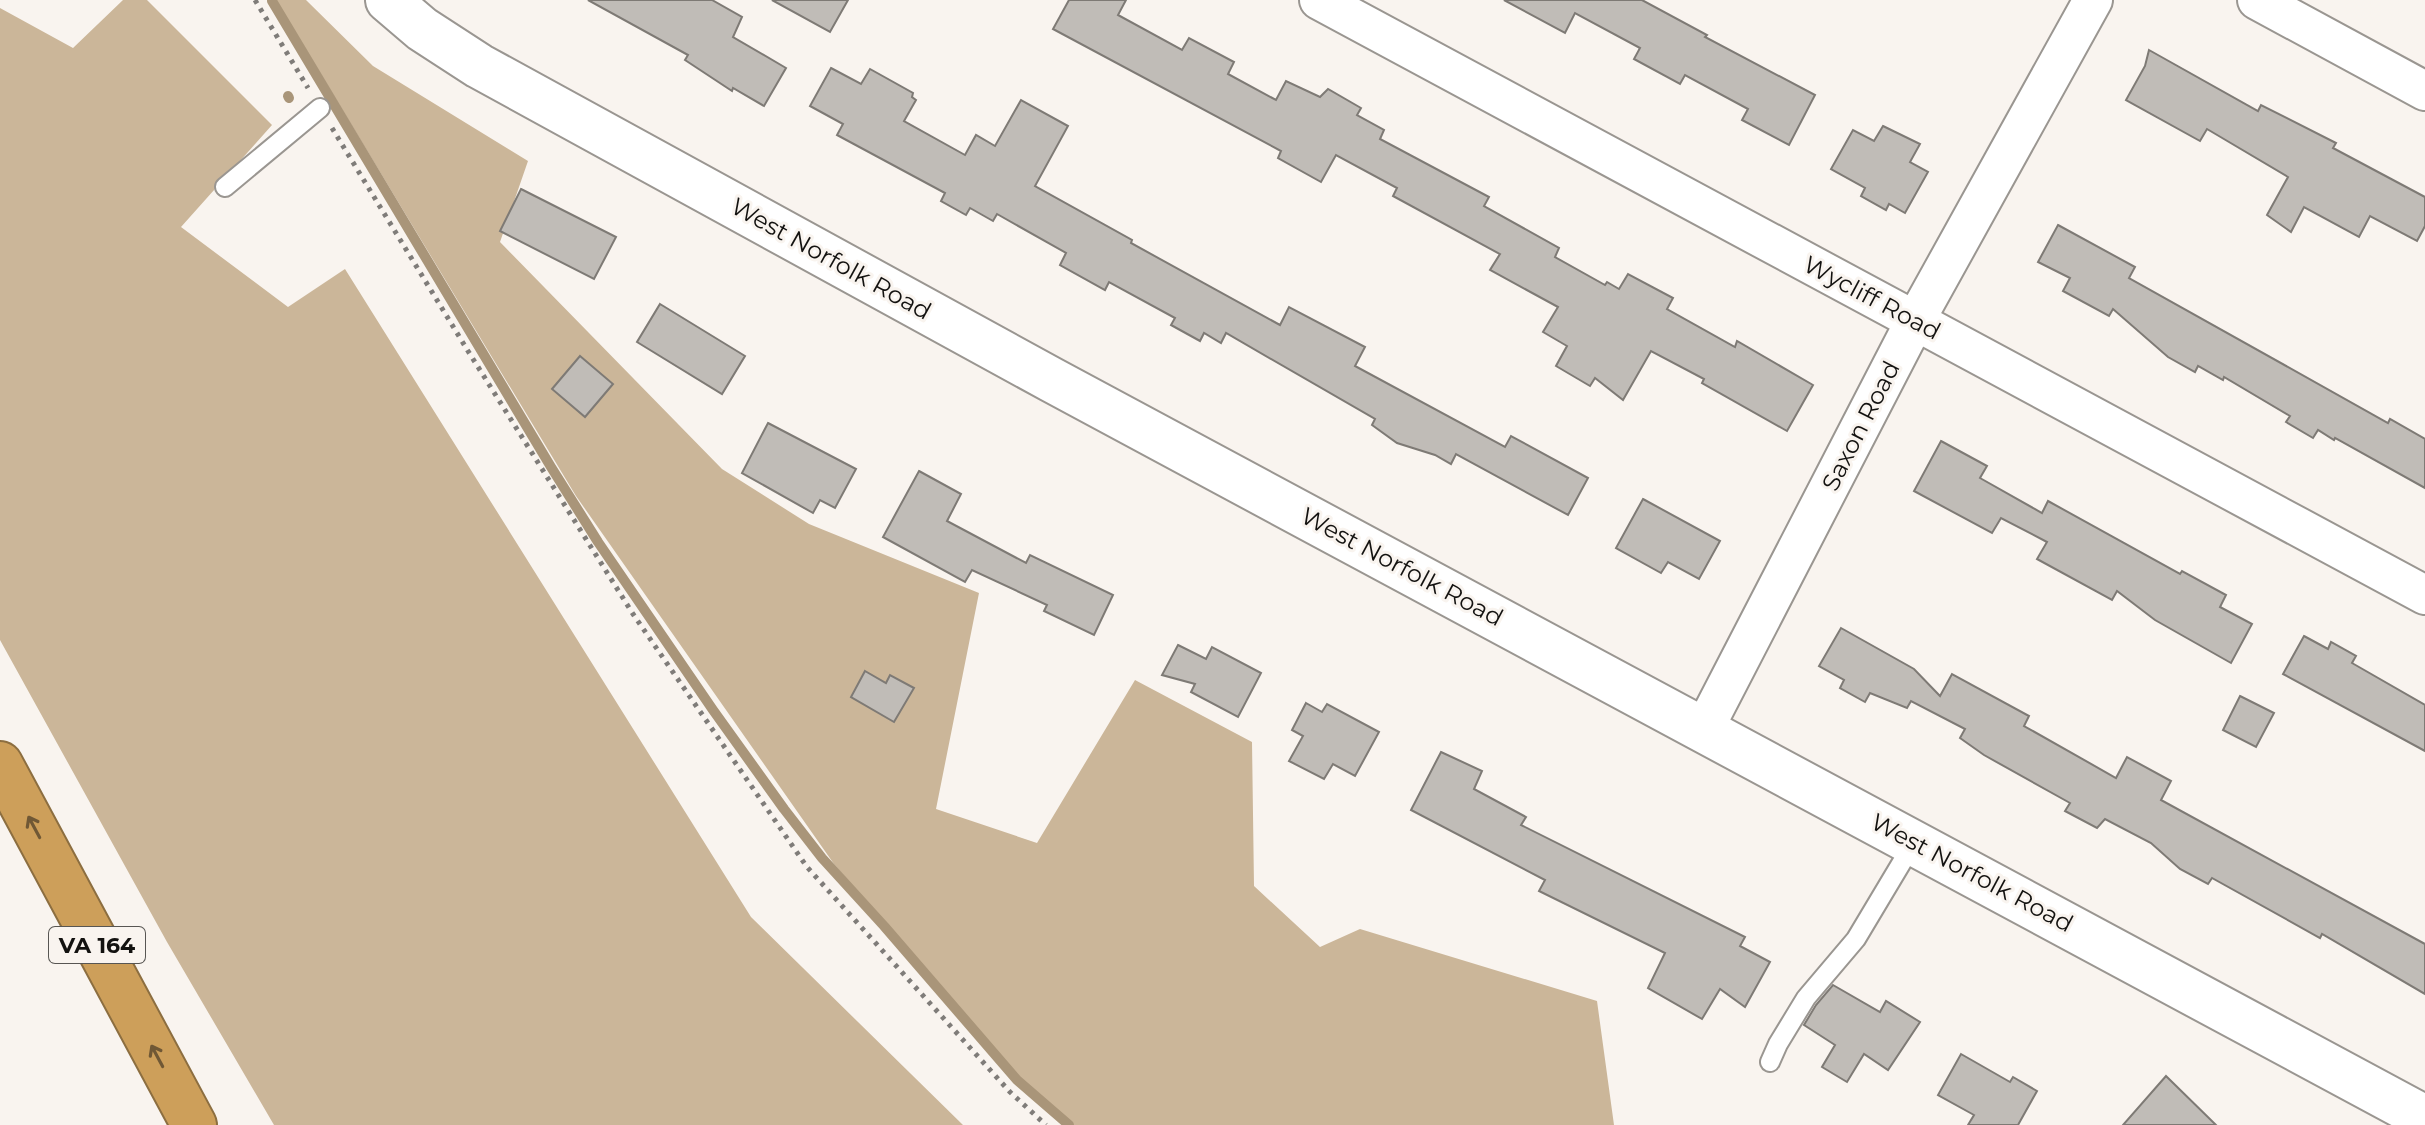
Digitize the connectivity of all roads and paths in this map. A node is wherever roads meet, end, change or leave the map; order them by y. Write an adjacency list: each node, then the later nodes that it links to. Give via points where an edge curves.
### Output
1 (255, 0): 7 (path)
2 (388, 0): 11 (street, West Norfolk Road, via 479,66)
3 (1319, 0): 9 (street, Wycliff Road)
4 (2093, 0): 9 (street, Saxon Road)
5 (2257, 0): 6 (street)
6 (2425, 91)
7 (320, 108): 8 (lane); 17 (path, via 633,614 807,867)
8 (225, 187)
9 (1915, 321): 10 (street, Wycliff Road); 11 (street, Saxon Road)
10 (2425, 595)
11 (1704, 729): 13 (street, West Norfolk Road)
12 (0, 764): 16 (highway, VA 164, one-way to 12)
13 (1914, 842): 14 (lane, via 1856,939 1806,998); 15 (street, West Norfolk Road)
14 (1770, 1062)
15 (2425, 1118)
16 (193, 1123)
17 (1046, 1125)

